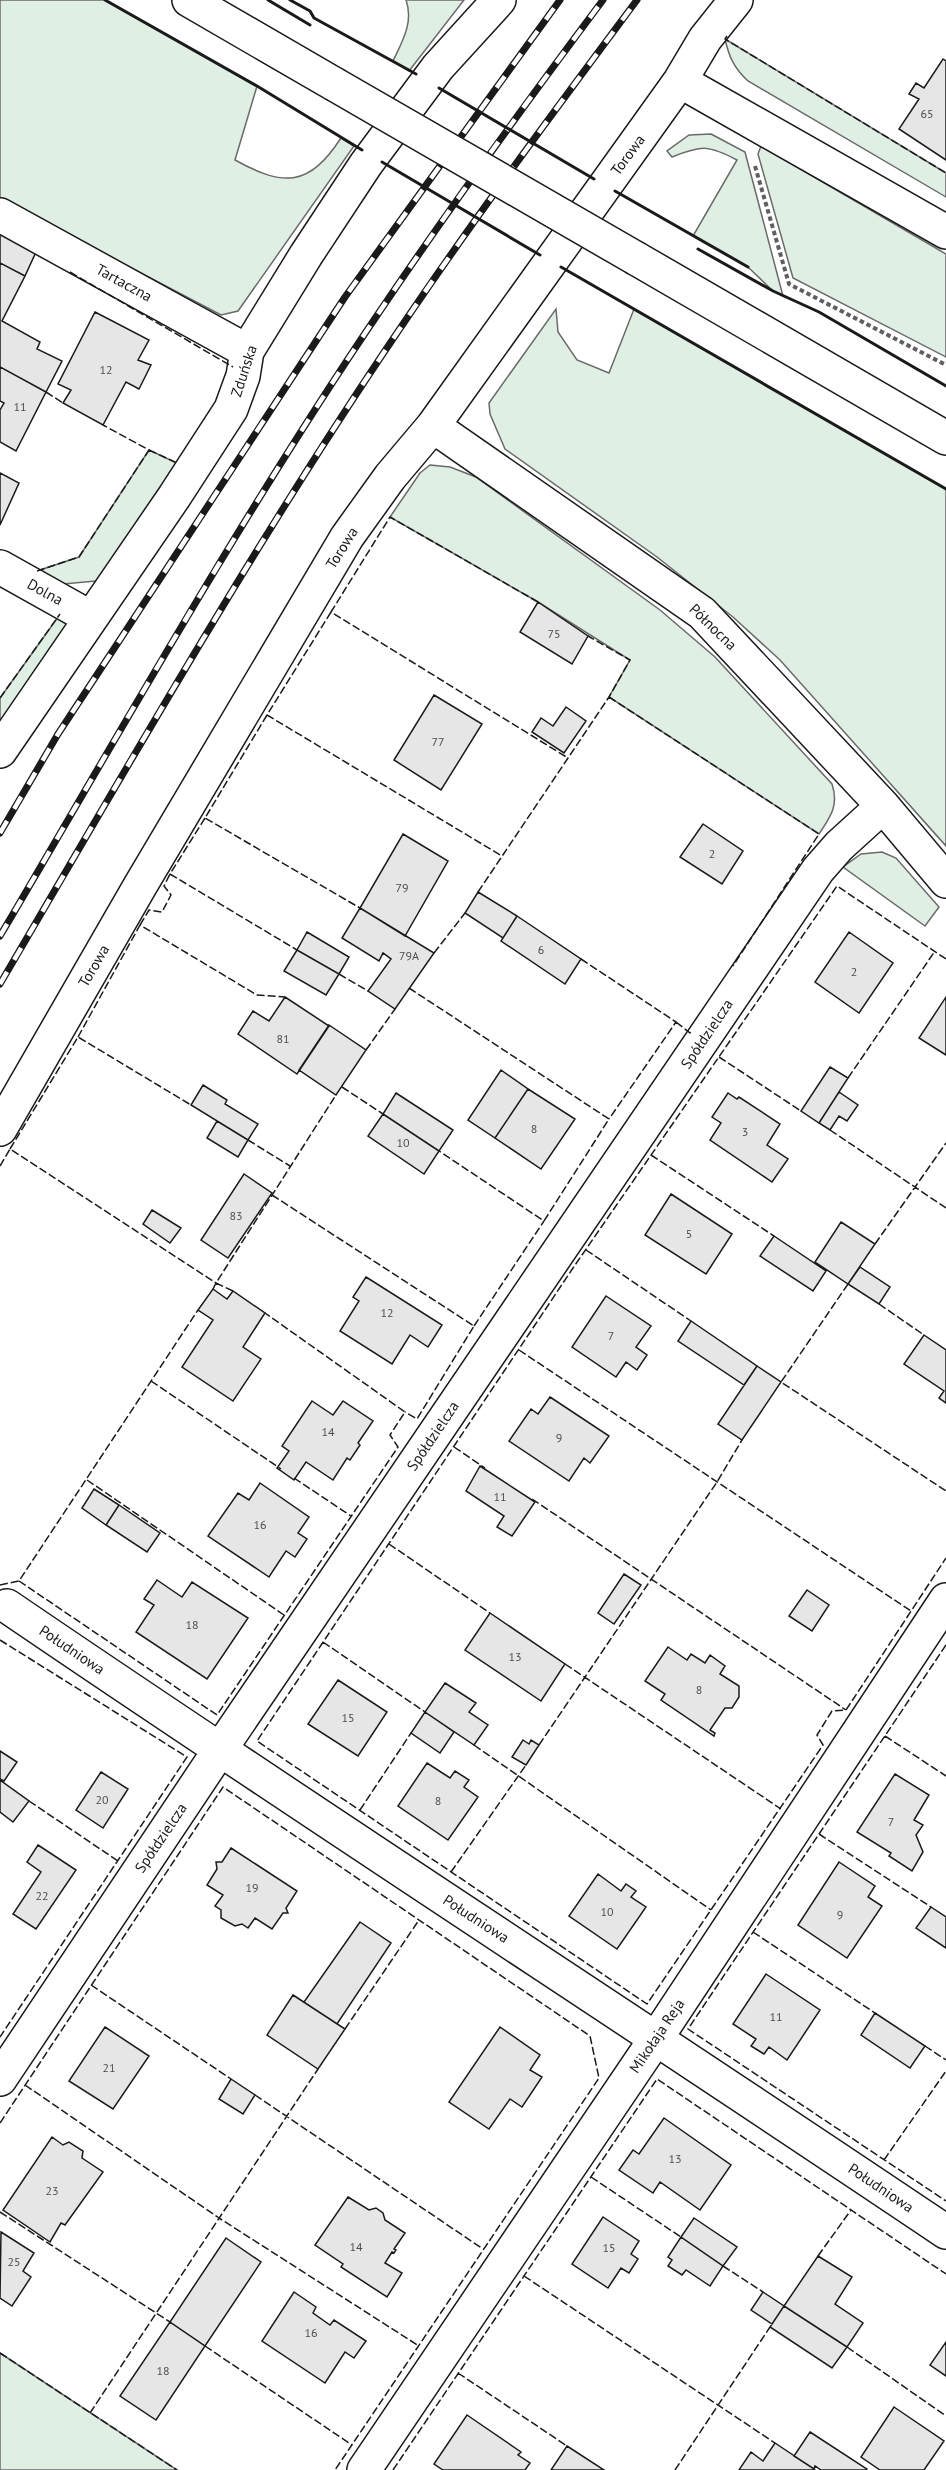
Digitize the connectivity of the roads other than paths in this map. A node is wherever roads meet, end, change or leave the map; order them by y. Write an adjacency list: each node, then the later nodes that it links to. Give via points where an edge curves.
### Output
1 (189, 0): 9 (street, bridge)
2 (499, 0): 7 (street, Zduńska, via 438,67 366,164)
3 (736, 0): 4 (street, Torowa, via 705,39)
4 (681, 81): 6 (street); 8 (street, Torowa)
5 (0, 215): 7 (street, Tartaczna)
6 (946, 232)
7 (247, 351): 11 (street, Zduńska, via 231,409)
8 (433, 426): 13 (street, Północna, via 702,613); 15 (street, Torowa, via 390,477 348,537)
9 (946, 438)
10 (0, 567): 11 (street, Dolna)
11 (91, 618): 12 (street, Zduńska)
12 (0, 751)
13 (883, 806): 14 (street, Północna); 18 (street, Spółdzielcza, via 818,870)
14 (946, 881)
15 (0, 1129)
16 (946, 1600): 19 (street, Mikołaja Reja)
17 (7, 1606): 18 (street, Południowa)
18 (219, 1750): 19 (street, Południowa); 20 (street, Spółdzielcza)
19 (657, 2037): 21 (street, Południowa); 22 (street, Mikołaja Reja)
20 (0, 2079)
21 (946, 2232)
22 (364, 2470)

